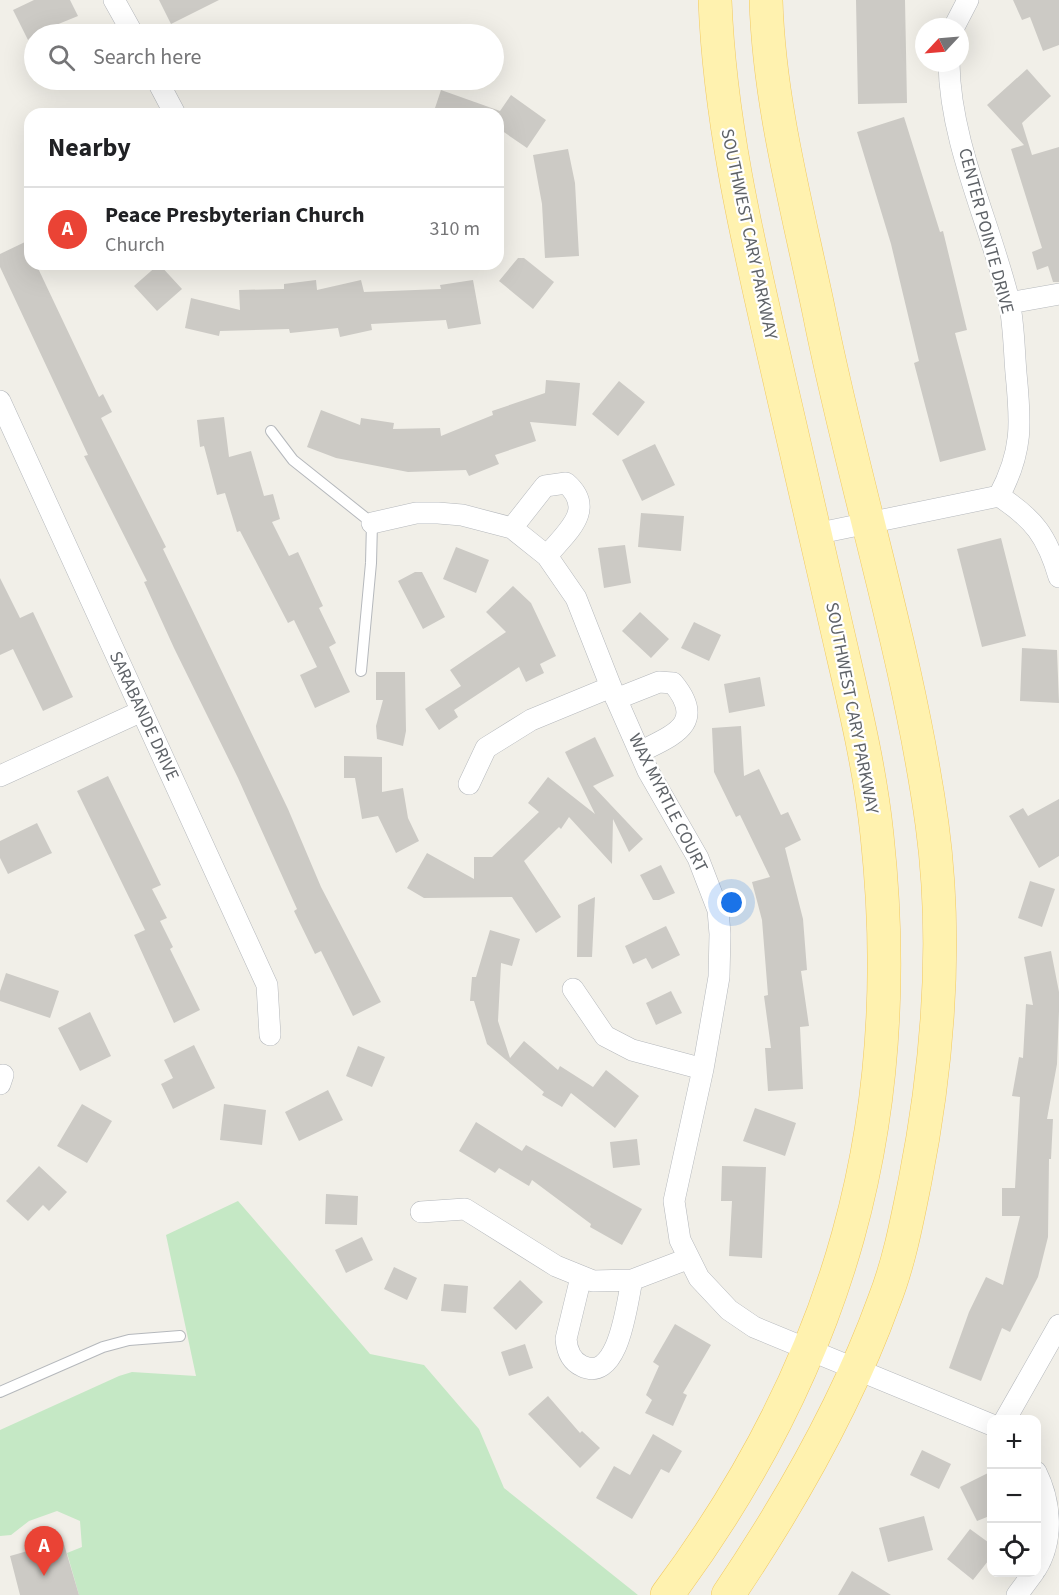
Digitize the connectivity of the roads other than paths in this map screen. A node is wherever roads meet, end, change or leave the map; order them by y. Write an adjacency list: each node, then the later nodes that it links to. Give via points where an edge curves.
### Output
1 (114, 0): 6 (street)
2 (715, 0): 18 (main road, SOUTHWEST CARY PARKWAY, via 726,130)
3 (766, 0): 16 (main road, via 779,117 841,421)
4 (968, 0): 5 (street)
5 (959, 18)
6 (127, 24)
7 (949, 72): 11 (street, CENTER POINTE DRIVE, via 956,124)
8 (162, 90): 9 (street)
9 (172, 108)
10 (1059, 294): 11 (street)
11 (1009, 303): 14 (street, CENTER POINTE DRIVE, via 1019,444 1012,471)
12 (0, 401): 23 (street, SARABANDE DRIVE)
13 (271, 431): 15 (lane, via 293,460)
14 (999, 496): 16 (street); 20 (street, via 1039,528)
15 (372, 523): 17 (street, WAX MYRTLE COURT, via 416,513 438,513); 21 (lane)
16 (868, 525): 18 (street); 37 (main road, via 911,709 932,826 939,978 931,1092 906,1226 885,1300)
17 (512, 528): 19 (street, WAX MYRTLE COURT); 19 (street, via 546,486 566,483 581,502 579,515)
18 (815, 534): 36 (main road, SOUTHWEST CARY PARKWAY, via 860,731 876,831 885,971 880,1081 861,1189)
19 (547, 556): 22 (street, WAX MYRTLE COURT, via 576,598)
20 (1059, 577)
21 (362, 671)
22 (613, 693): 24 (street, WAX MYRTLE COURT); 24 (street, via 659,682 673,684 684,697 686,723 680,732); 26 (street, via 531,720 486,748)
23 (142, 711): 25 (street); 28 (street, SARABANDE DRIVE, via 267,985)
24 (640, 752): 29 (street, WAX MYRTLE COURT, via 698,858 718,910 719,976)
25 (0, 776)
26 (469, 784)
27 (573, 989): 29 (street, via 605,1036 632,1050)
28 (270, 1035)
29 (703, 1069): 31 (street, WAX MYRTLE COURT, via 674,1201)
30 (421, 1212): 32 (street, via 465,1209 556,1266)
31 (687, 1259): 33 (street); 36 (street, WAX MYRTLE COURT, via 713,1296 729,1310 754,1327)
32 (581, 1277): 33 (street); 33 (street, via 567,1349 583,1367 595,1369 615,1353)
33 (632, 1280)
34 (1059, 1325): 39 (street)
35 (180, 1336): 38 (lane, via 129,1340 103,1347)
36 (809, 1351): 37 (street, WAX MYRTLE COURT); 44 (main road, SOUTHWEST CARY PARKWAY, via 730,1503)
37 (854, 1370): 40 (street, WAX MYRTLE COURT); 45 (main road, via 793,1494)
38 (0, 1392)
39 (1007, 1415)
40 (987, 1423)
41 (1041, 1482): 42 (street, via 1048,1525)
42 (1041, 1557)
43 (1030, 1577): 46 (street)
44 (667, 1595)
45 (728, 1595)
46 (1017, 1595)

